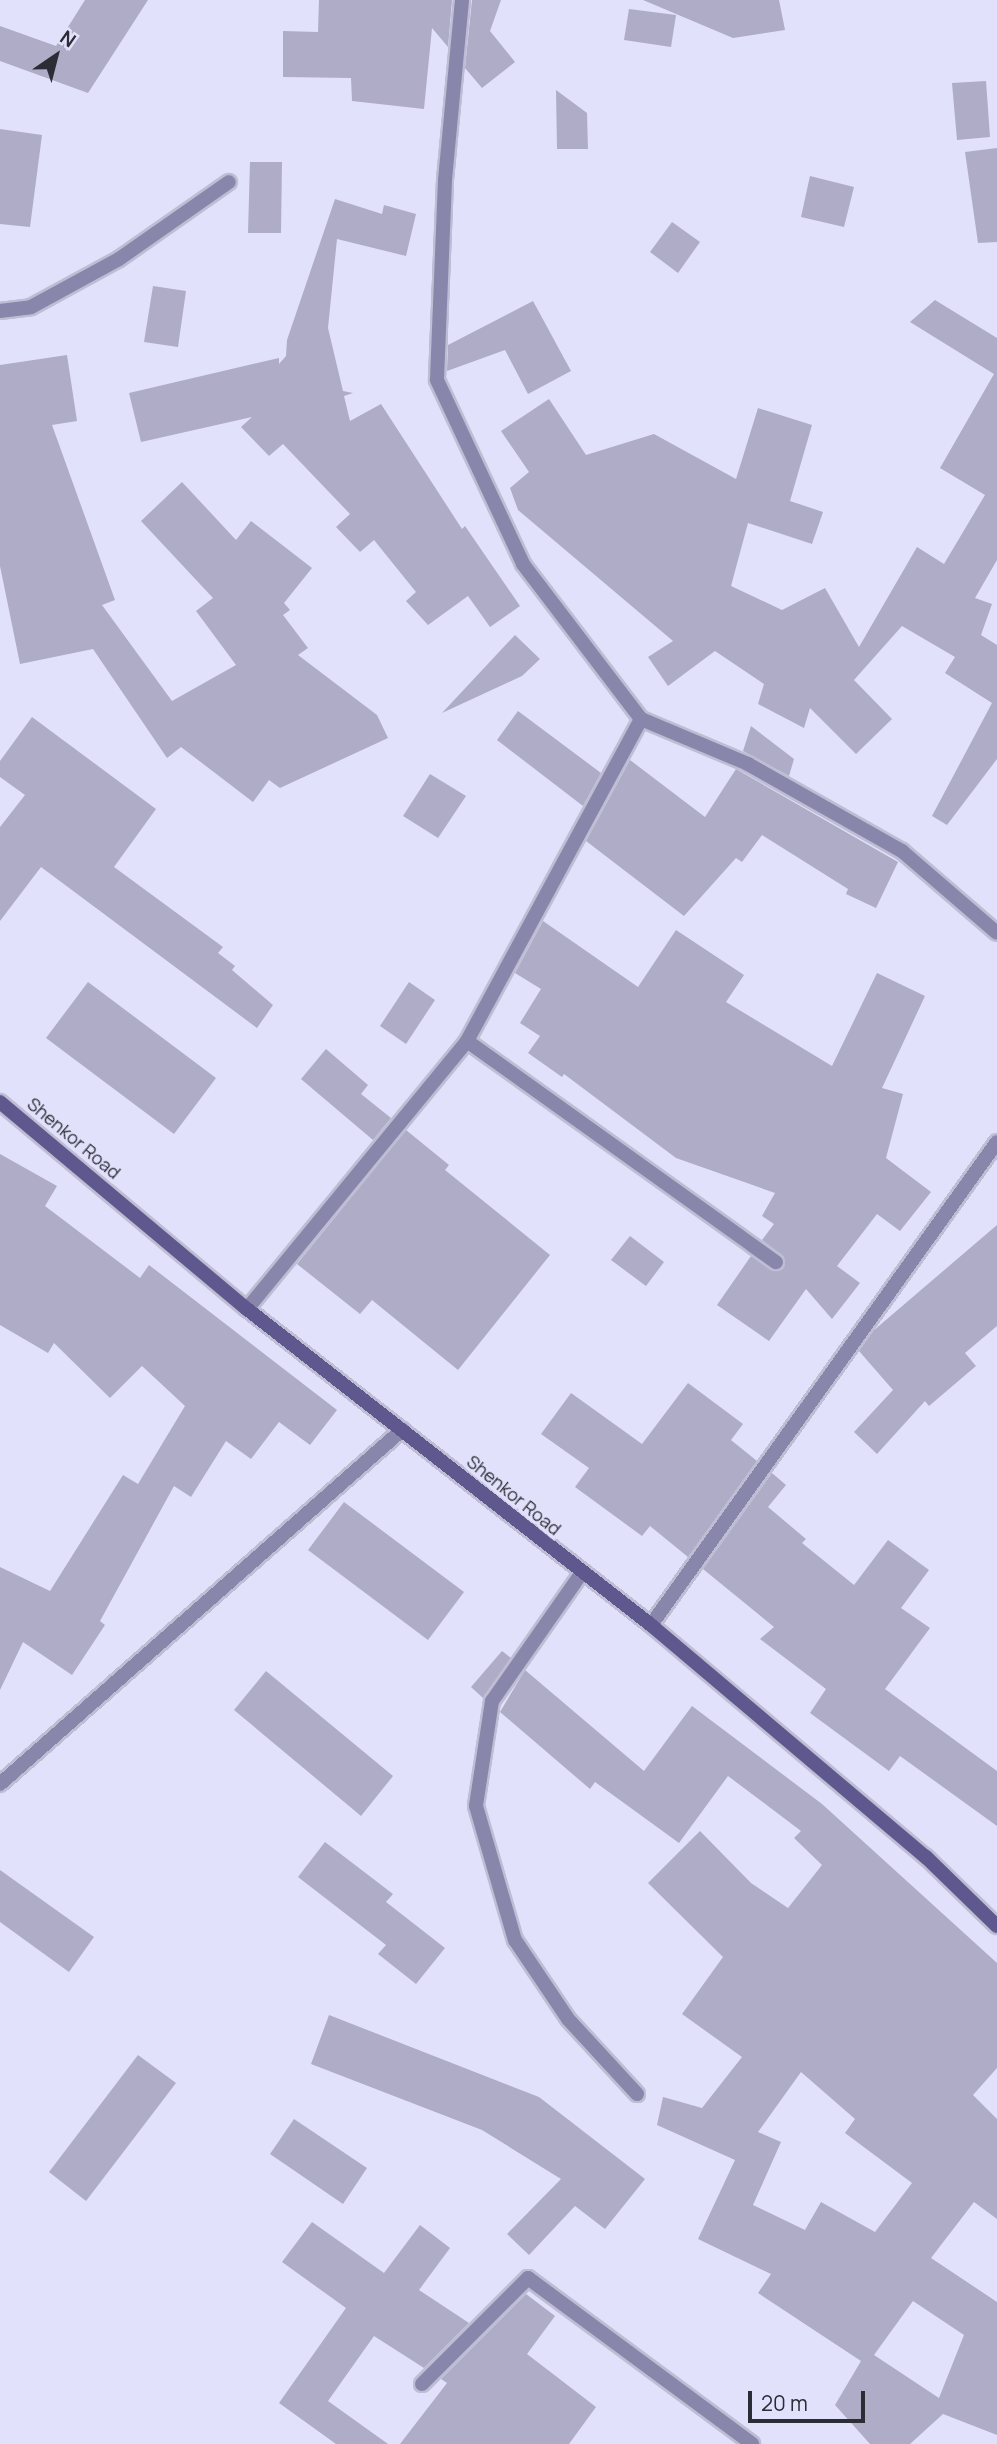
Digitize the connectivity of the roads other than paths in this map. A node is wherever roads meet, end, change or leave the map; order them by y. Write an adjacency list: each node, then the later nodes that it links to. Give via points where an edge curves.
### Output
1 (462, 0): 4 (street, via 445,180 437,380 523,564)
2 (229, 182): 3 (street, via 119,259 31,307)
3 (0, 311)
4 (641, 719): 5 (street, via 748,764 902,851); 6 (street)
5 (997, 933)
6 (467, 1041): 9 (street); 10 (street)
7 (0, 1102): 10 (main road, Shenkor Road)
8 (997, 1142): 13 (street)
9 (776, 1262)
10 (247, 1309): 11 (main road, Shenkor Road)
11 (402, 1430): 12 (main road, Shenkor Road); 14 (street)
12 (581, 1574): 13 (main road, Shenkor Road); 16 (street, via 492,1701 477,1806 515,1940 568,2019)
13 (651, 1625): 15 (main road, Shenkor Road, via 926,1857)
14 (0, 1784)
15 (997, 1926)
16 (637, 2094)
17 (422, 2384): 18 (street, via 528,2278)
18 (752, 2444)

